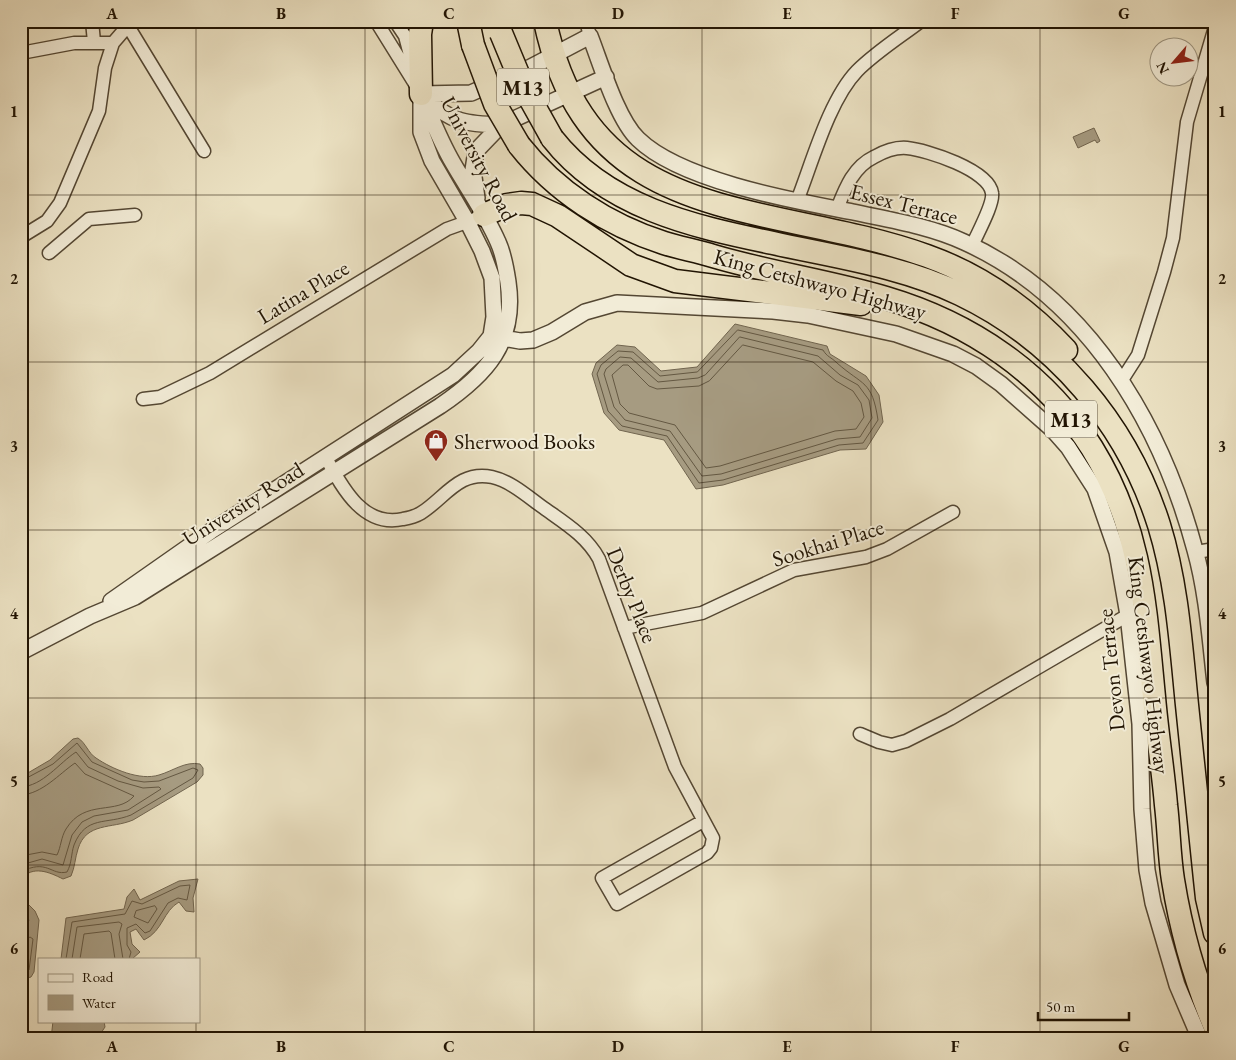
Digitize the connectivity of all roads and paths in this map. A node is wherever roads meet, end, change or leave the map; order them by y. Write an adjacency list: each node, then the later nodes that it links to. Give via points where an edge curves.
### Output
1 (92, 21): 12 (street)
2 (376, 21): 17 (street)
3 (395, 21): 17 (street, via 405,36)
4 (422, 21): 17 (highway)
5 (468, 21): 28 (highway, King Cetshwayo Highway / M13, bridge, via 473,45 496,104 519,145 563,190 587,207 629,230 736,264 886,297)
6 (545, 21): 15 (highway)
7 (921, 21): 21 (street, via 868,61 845,86)
8 (130, 23): 13 (street); 20 (street)
9 (499, 27): 36 (highway, King Cetshwayo Highway / M13, bridge, via 523,86 552,138 576,164 611,191 663,216 930,281 962,294 1033,339 1066,368 1107,418 1145,486)
10 (1215, 27): 30 (street, via 1187,122 1173,238 1138,355)
11 (588, 28): 15 (street); 16 (street, Essex Terrace)
12 (94, 42): 13 (street); 14 (street)
13 (113, 42): 25 (street, via 105,68 99,111 60,203 47,221)
14 (21, 53)
15 (552, 55): 17 (street, via 497,83 471,92); 18 (highway)
16 (606, 77): 18 (street); 21 (street, Essex Terrace, via 623,117 633,133 652,151 692,171)
17 (421, 94): 19 (street, via 458,122); 23 (street, University Road); 23 (street, University Road, via 421,132 436,169)
18 (570, 95): 19 (street); 36 (highway, via 582,115 614,153 657,182 728,206 928,256 984,283 1011,301 1058,341 1103,395 1142,462 1154,496)
19 (502, 125): 23 (street, via 476,151 473,170)
20 (204, 151)
21 (797, 201): 22 (street, Essex Terrace)
22 (837, 209): 26 (street, Essex Terrace, via 934,231); 26 (street, via 849,180 872,157 906,148 934,154 984,178 992,190 991,201)
23 (477, 214): 28 (highway, via 507,205 532,204 558,216 630,265 675,281); 29 (street, University Road, via 499,243 505,264 511,304 510,322); 31 (street, Latina Place, via 210,373 160,397)
24 (135, 215): 27 (street, via 89,219)
25 (21, 237)
26 (972, 246): 30 (street, Essex Terrace, via 1024,277 1053,301)
27 (49, 252)
28 (927, 312): 48 (highway, King Cetshwayo Highway / M13, via 1004,353 1053,397 1092,448 1120,504 1136,553 1146,610 1173,877 1181,923)
29 (497, 337): 32 (street, University Road, via 453,375); 33 (street, University Road, via 480,375 467,388); 40 (street, Devon Terrace, via 533,340 598,307 640,303 808,315 896,334 953,354 1001,384 1053,430 1083,469 1095,488 1110,528)
30 (1122, 380): 39 (street, Essex Terrace, via 1164,460)
31 (143, 399)
32 (326, 458): 33 (street, Derby Place); 35 (street, University Road)
33 (334, 472): 37 (street, University Road); 42 (street, Derby Place, via 359,506 371,515 395,521 420,514 447,489 466,479 491,477 504,481 584,537 599,559)
34 (953, 512): 42 (street, Sookhai Place, via 887,550 794,570 702,613)
35 (231, 518): 37 (street); 41 (street, University Road)
36 (1159, 527): 47 (highway, King Cetshwayo Highway / M13, via 1178,620 1207,898)
37 (241, 531): 41 (street, University Road, via 135,597)
38 (1215, 549): 39 (street)
39 (1196, 552): 44 (street, Essex Terrace)
40 (1128, 615): 45 (street, via 950,719 906,741 892,745); 49 (street, Devon Terrace, via 1140,724 1147,870 1153,903 1177,985)
41 (90, 616): 43 (street, University Road)
42 (624, 628): 46 (street, Derby Place, via 675,766)
43 (21, 652)
44 (1215, 683)
45 (860, 734)
46 (702, 821): 46 (street, Derby Place, via 602,878 617,904 707,853 713,838)
47 (1215, 933)
48 (1215, 1027)
49 (1200, 1039)

